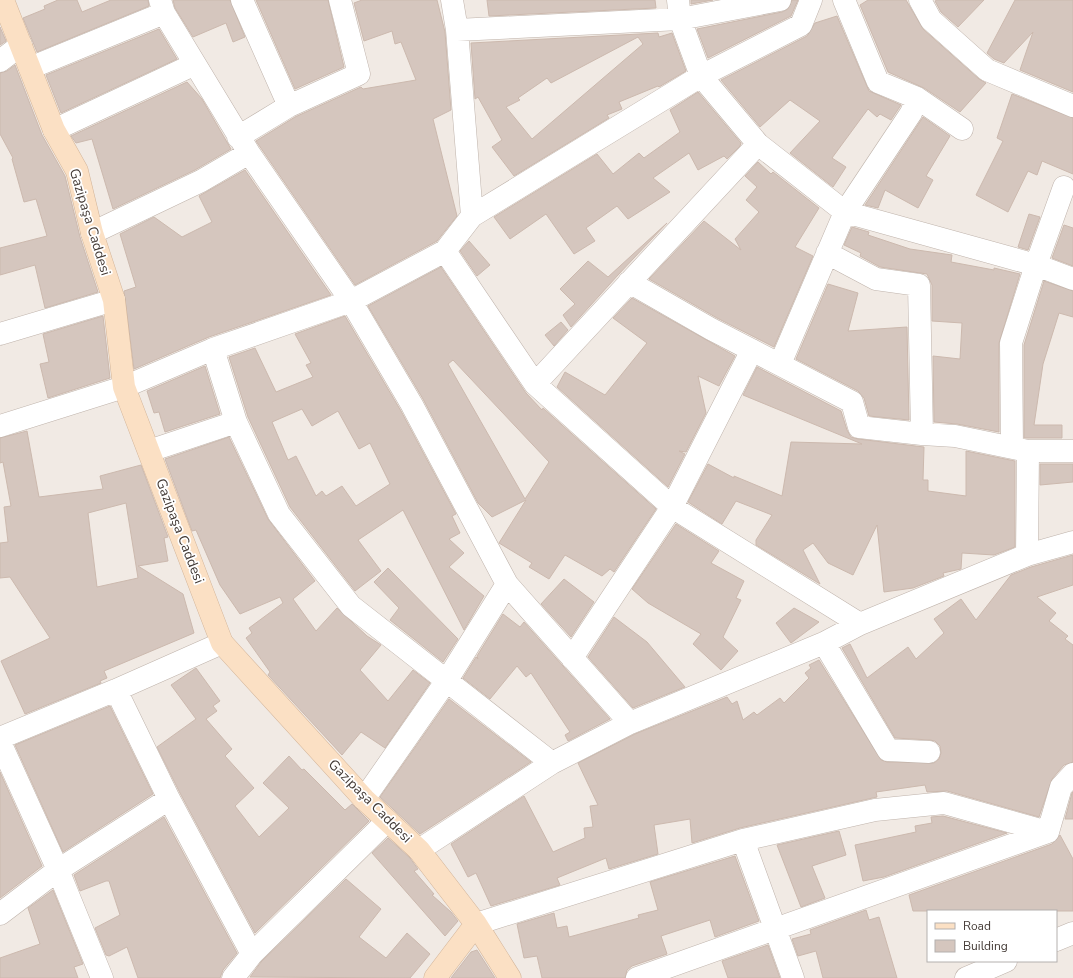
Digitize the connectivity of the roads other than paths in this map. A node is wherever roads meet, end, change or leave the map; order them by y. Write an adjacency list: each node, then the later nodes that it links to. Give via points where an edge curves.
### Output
1 (3, 0): 12 (street, Gazipaşa Caddesi)
2 (242, 0): 18 (street)
3 (340, 0): 18 (street, via 359,74)
4 (452, 0): 11 (street)
5 (780, 0): 10 (street)
6 (811, 0): 16 (street, via 801,25)
7 (844, 0): 17 (street, via 878,82)
8 (920, 0): 19 (street, via 931,20 987,70)
9 (162, 7): 14 (street); 15 (street)
10 (679, 10): 11 (street); 16 (street)
11 (457, 30): 26 (street)
12 (21, 45): 13 (street); 15 (street, Gazipaşa Caddesi)
13 (0, 61)
14 (195, 64): 21 (street); 23 (street)
15 (30, 68): 21 (street, Gazipaşa Caddesi)
16 (701, 76): 22 (street); 26 (street)
17 (918, 98): 20 (street); 25 (street, via 911,113)
18 (290, 106): 23 (street)
19 (1073, 106)
20 (962, 129)
21 (54, 130): 27 (street, Gazipaşa Caddesi, via 77,171)
22 (758, 144): 25 (street); 32 (street)
23 (243, 145): 27 (street, via 201,181); 34 (street)
24 (1064, 187): 30 (street)
25 (844, 212): 29 (street); 30 (street)
26 (472, 216): 28 (street)
27 (92, 233): 33 (street, Gazipaşa Caddesi)
28 (445, 251): 34 (street); 39 (street)
29 (827, 254): 38 (street); 43 (street, via 876,279 919,285)
30 (1036, 265): 31 (street); 44 (street, via 1011,343)
31 (1073, 279)
32 (629, 282): 37 (street); 39 (street)
33 (114, 300): 35 (street); 40 (street, Gazipaşa Caddesi)
34 (351, 301): 36 (street); 50 (street, via 412,404)
35 (0, 334)
36 (213, 349): 40 (street); 41 (street)
37 (752, 350): 38 (street); 47 (street)
38 (780, 364): 43 (street, via 852,402 859,427)
39 (535, 384): 47 (street)
40 (124, 387): 42 (street); 45 (street, Gazipaşa Caddesi)
41 (236, 422): 45 (street); 55 (street, via 279,514 351,606)
42 (0, 426)
43 (922, 434): 44 (street, via 955,436)
44 (1020, 449): 46 (street); 49 (street)
45 (149, 451): 52 (street, Gazipaşa Caddesi)
46 (1073, 451)
47 (672, 507): 51 (street); 54 (street)
48 (1073, 542): 49 (street)
49 (1027, 555): 51 (street)
50 (507, 584): 54 (street); 55 (street)
51 (860, 624): 53 (street)
52 (222, 643): 56 (street); 64 (street, Gazipaşa Caddesi)
53 (824, 643): 57 (street); 60 (street, via 888,750)
54 (572, 658): 57 (street)
55 (447, 680): 61 (street); 64 (street)
56 (116, 690): 58 (street); 63 (street)
57 (630, 723): 61 (street)
58 (0, 738)
59 (0, 742): 69 (street)
60 (929, 752)
61 (552, 763): 68 (street)
62 (1073, 774): 66 (street, via 1061,787)
63 (169, 799): 69 (street); 75 (street)
64 (364, 799): 65 (street, Gazipaşa Caddesi)
65 (387, 821): 68 (street, Gazipaşa Caddesi); 75 (street)
66 (1048, 832): 67 (street, via 944,803 875,810); 72 (street)
67 (743, 840): 71 (street); 72 (street)
68 (419, 850): 71 (street, Gazipaşa Caddesi)
69 (58, 870): 70 (street); 77 (street)
70 (0, 914)
71 (476, 924): 79 (street); 80 (street, Gazipaşa Caddesi)
72 (775, 928): 81 (street); 82 (street)
73 (1073, 933): 74 (street)
74 (1057, 940)
75 (252, 954): 78 (street)
76 (1004, 962): 83 (street)
77 (102, 978)
78 (233, 978)
79 (435, 978)
80 (510, 978)
81 (638, 978)
82 (793, 978)
83 (966, 978)

